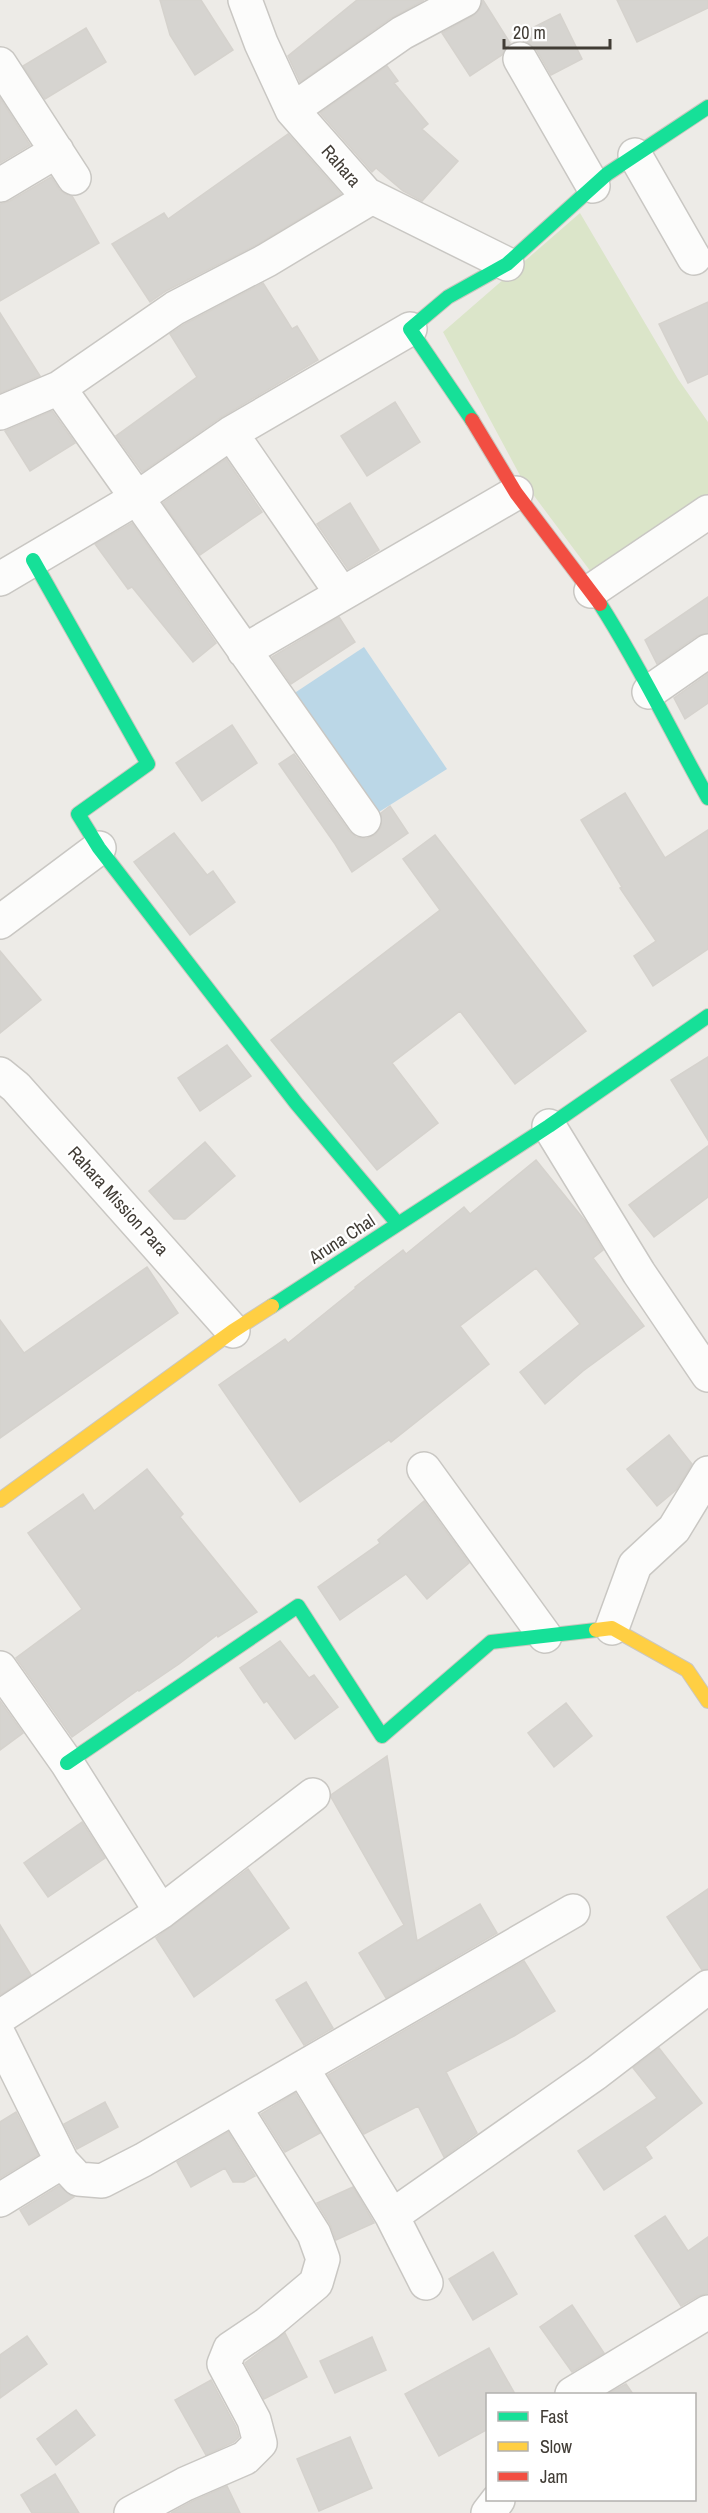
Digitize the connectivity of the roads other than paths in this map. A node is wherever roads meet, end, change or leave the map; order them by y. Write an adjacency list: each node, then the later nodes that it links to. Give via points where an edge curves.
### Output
1 (245, 0): 6 (street, Rahara)
2 (464, 0): 6 (street, via 402,33)
3 (520, 59): 9 (street)
4 (0, 64): 8 (street, via 65,165)
5 (708, 107): 7 (street)
6 (292, 110): 10 (street, Rahara)
7 (635, 155): 9 (street); 11 (street)
8 (0, 185)
9 (593, 186): 12 (street)
10 (372, 197): 12 (street, Rahara); 14 (street, via 267,260 175,308)
11 (694, 258)
12 (507, 264): 13 (street, via 448,297)
13 (410, 329): 16 (street); 17 (street)
14 (59, 388): 15 (street); 18 (street)
15 (0, 413)
16 (231, 433): 18 (street); 23 (street)
17 (516, 493): 22 (street); 23 (street)
18 (136, 498): 20 (street); 24 (street)
19 (708, 512): 22 (street)
20 (33, 560): 21 (street); 29 (street, via 148,764 78,814)
21 (0, 579)
22 (591, 591): 26 (street, via 630,651)
23 (342, 594): 24 (street)
24 (244, 651): 28 (street)
25 (708, 651): 26 (street)
26 (649, 692): 27 (street)
27 (708, 798)
28 (364, 820)
29 (99, 848): 30 (street); 34 (street, via 296,1103)
30 (0, 922)
31 (708, 1016): 33 (street, Aruna Chal)
32 (5, 1088): 35 (street, Rahara Mission Para)
33 (549, 1126): 34 (street, Aruna Chal); 36 (street, via 639,1274)
34 (398, 1224): 35 (street, Aruna Chal)
35 (233, 1331): 39 (street, Aruna Chal)
36 (708, 1374)
37 (424, 1469): 41 (street)
38 (708, 1473): 40 (street, via 674,1528 635,1565)
39 (0, 1500)
40 (612, 1628): 41 (street); 43 (street, via 687,1670)
41 (545, 1636): 44 (street, via 491,1642 382,1736 298,1606)
42 (0, 1668): 44 (street)
43 (708, 1701)
44 (67, 1763): 47 (street)
45 (313, 1795): 47 (street)
46 (573, 1911): 51 (street)
47 (160, 1912): 49 (street)
48 (708, 1987): 55 (street, via 596,2073)
49 (0, 2017)
50 (0, 2037): 53 (street)
51 (302, 2068): 52 (street); 55 (street)
52 (235, 2108): 53 (street, via 102,2181 78,2179); 59 (street, via 314,2234 323,2259 316,2283 230,2349 224,2364 254,2420 260,2443 245,2458)
53 (62, 2162): 54 (street)
54 (0, 2200)
55 (392, 2216): 56 (street)
56 (426, 2283)
57 (708, 2312): 58 (street)
58 (574, 2393)
59 (131, 2513)

